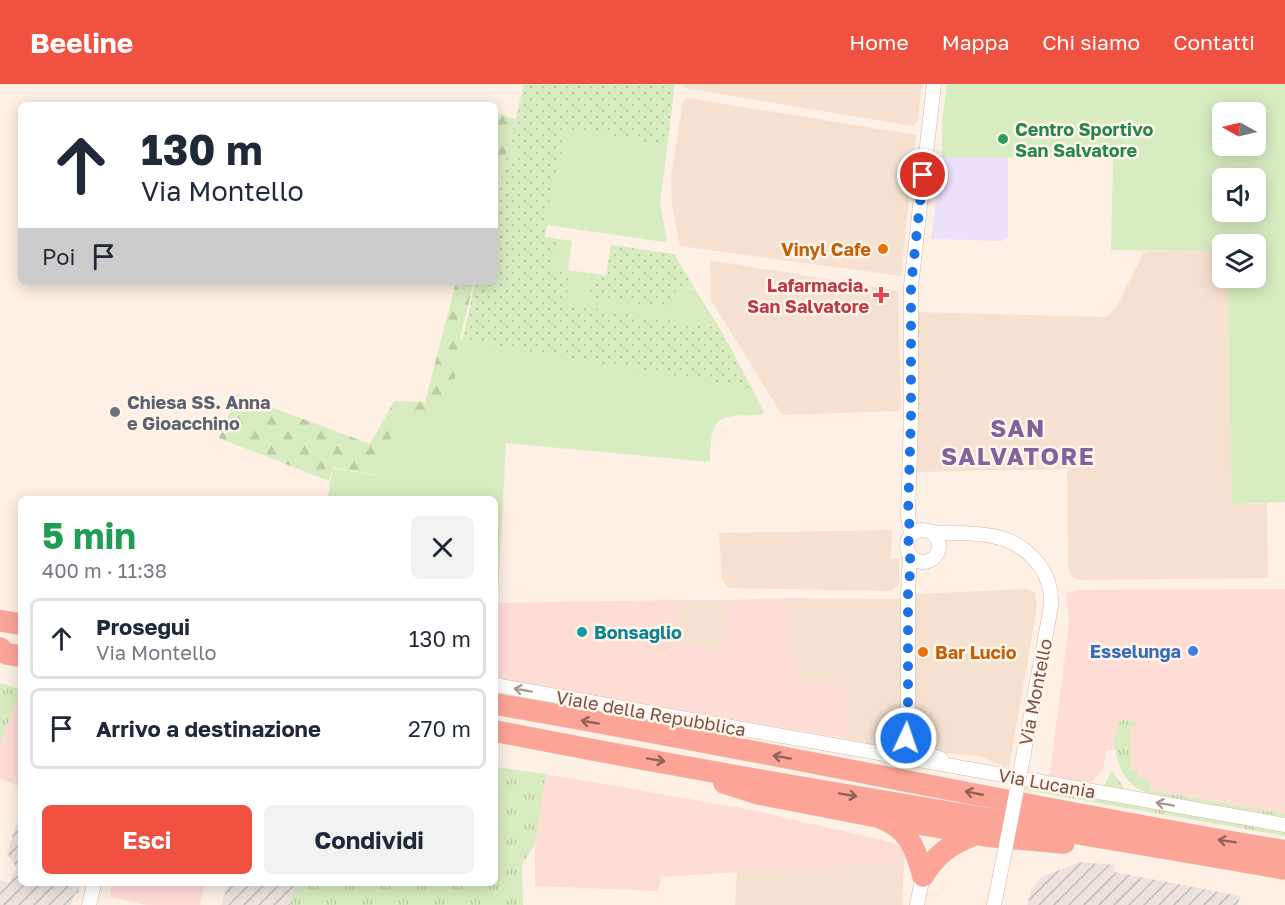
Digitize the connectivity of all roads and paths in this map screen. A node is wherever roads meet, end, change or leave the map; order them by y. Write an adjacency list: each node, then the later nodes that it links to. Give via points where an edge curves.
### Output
1 (934, 84): 2 (street, via 911,286)
2 (909, 506): 3 (street, via 917,521); 4 (street)
3 (930, 531): 4 (street, via 920,530); 5 (street, Via Montello); 6 (street, via 939,541)
4 (911, 535): 7 (street, via 907,545)
5 (964, 535): 6 (street); 33 (street, Via Montello, bridge, via 993,536 1018,545 1031,555 1047,581 1051,598)
6 (939, 550): 8 (street)
7 (910, 555): 8 (street); 9 (street)
8 (923, 562): 9 (street)
9 (909, 581): 17 (street)
10 (0, 621): 11 (highway)
11 (18, 624)
12 (0, 646): 13 (highway); 14 (highway, via 7,654)
13 (18, 646)
14 (18, 656)
15 (498, 686): 19 (street, Viale della Repubblica, one-way to 15)
16 (498, 705): 27 (highway, one-way to 16)
17 (908, 727): 20 (street, via 902,744); 22 (street, via 923,751)
18 (498, 732): 21 (highway, one-way to 21)
19 (808, 741): 20 (street, Via Lucania)
20 (885, 755): 22 (street, Via Lucania)
21 (698, 768): 23 (highway, via 746,791); 26 (highway, one-way to 26)
22 (998, 775): 24 (street, Via Lucania, one-way to 22)
23 (878, 816): 25 (highway); 29 (highway, via 891,822 912,842)
24 (1285, 825)
25 (978, 834): 26 (highway, via 1081,844); 29 (highway, via 943,851)
26 (1134, 842): 28 (highway)
27 (1285, 851)
28 (1285, 869)
29 (922, 876): 32 (street)
30 (94, 886): 31 (street)
31 (89, 905)
32 (917, 905)
33 (994, 905)

